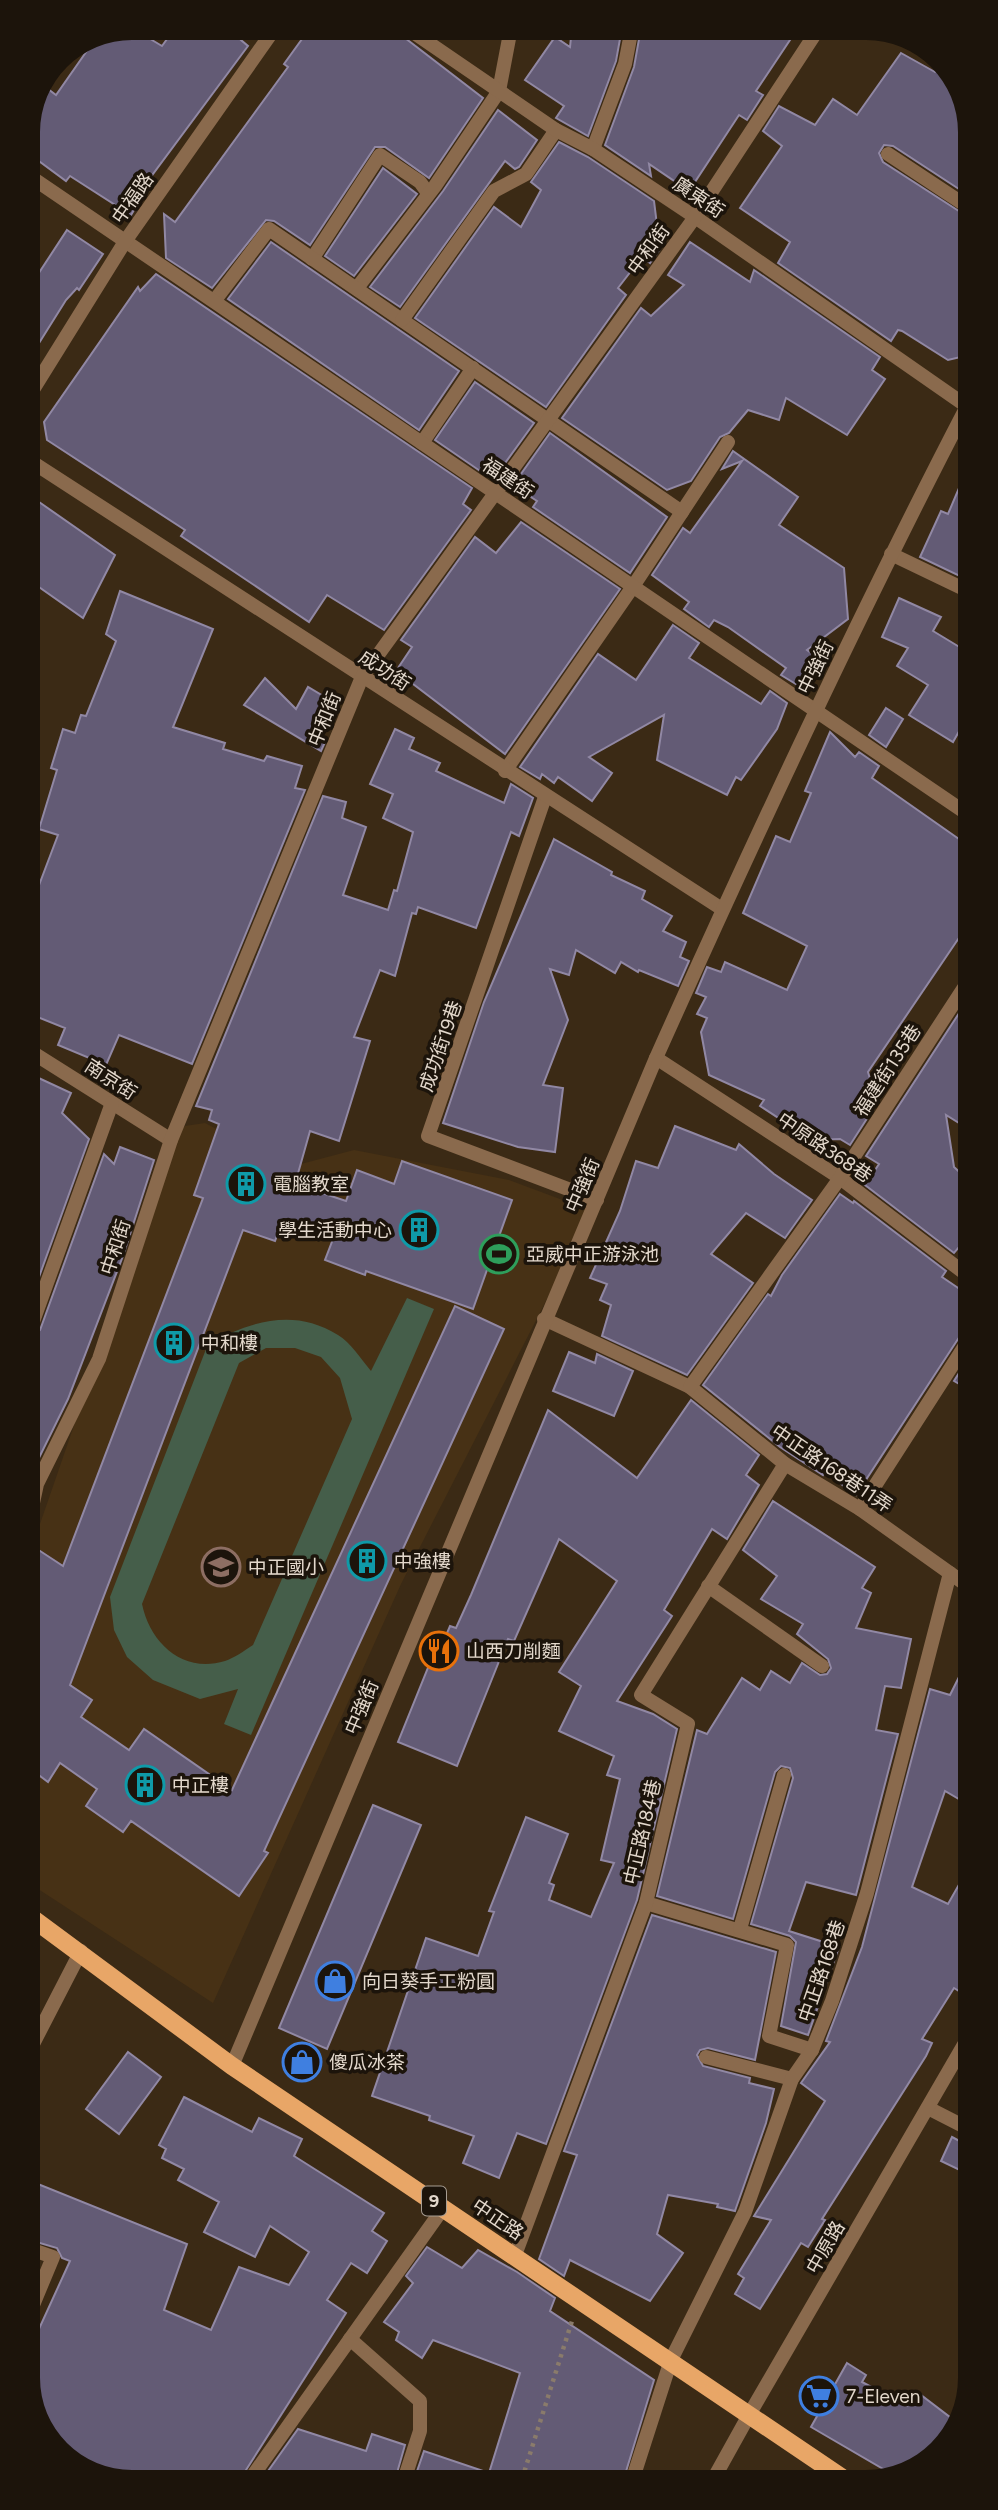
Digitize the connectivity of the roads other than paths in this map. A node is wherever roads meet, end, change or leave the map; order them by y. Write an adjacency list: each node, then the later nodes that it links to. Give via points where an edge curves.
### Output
1 (267, 40): 14 (street, 中福路)
2 (425, 40): 6 (street, 廣東街)
3 (509, 40): 6 (street)
4 (630, 40): 8 (street)
5 (811, 40): 13 (street, 中和街)
6 (499, 91): 7 (street, 廣東街); 11 (street)
7 (556, 130): 8 (street, 廣東街); 18 (street, via 526,174 494,191)
8 (593, 149): 13 (street, 廣東街)
9 (888, 154): 12 (street)
10 (40, 183): 14 (street, 福建街)
11 (428, 193): 15 (street, via 380,155); 16 (street)
12 (958, 200)
13 (695, 217): 21 (street, 廣東街); 22 (street, 中和街)
14 (126, 240): 17 (street, 福建街); 20 (street, 中福路)
15 (312, 259): 16 (street); 17 (street, via 269,229)
16 (357, 288): 18 (street)
17 (215, 300): 25 (street, 福建街)
18 (402, 320): 19 (street)
19 (473, 368): 22 (street); 25 (street)
20 (40, 378)
21 (958, 402)
22 (548, 420): 27 (street, 中和街); 28 (street)
23 (958, 421): 29 (street, 中強街)
24 (728, 442): 28 (street)
25 (422, 443): 27 (street, 福建街)
26 (40, 467): 32 (street, 成功街)
27 (496, 494): 30 (street, 福建街); 32 (street, 中和街)
28 (682, 512): 30 (street)
29 (891, 554): 31 (street); 33 (street, 中強街)
30 (634, 585): 33 (street, 福建街); 34 (street)
31 (958, 586)
32 (362, 677): 34 (street, 成功街); 42 (street, 中和街)
33 (816, 710): 36 (street, 福建街); 37 (street, 中強街)
34 (505, 771): 35 (street, 成功街)
35 (545, 797): 37 (street, 成功街); 44 (street, 成功街19巷, via 428,1136)
36 (958, 808)
37 (722, 909): 40 (street, 中強街)
38 (958, 1002): 43 (street, 福建街135巷)
39 (40, 1057): 41 (street, 南京街)
40 (656, 1058): 43 (street, 中原路368巷); 44 (street, 中強街)
41 (112, 1103): 42 (street, 南京街); 46 (street)
42 (171, 1140): 51 (street, 中和街, via 99,1359)
43 (840, 1178): 45 (street, 中原路368巷); 49 (street, 福建街135巷)
44 (597, 1200): 47 (street, 中強街)
45 (958, 1268)
46 (40, 1302)
47 (544, 1319): 49 (street, 中正路168巷11弄); 66 (street, 中強街)
48 (958, 1356): 52 (street)
49 (690, 1387): 50 (street, 中正路168巷11弄)
50 (785, 1464): 52 (street, 中正路168巷11弄); 55 (street, 中正路184巷)
51 (40, 1470)
52 (860, 1509): 53 (street, 中正路168巷11弄)
53 (950, 1573): 54 (street, 中正路168巷11弄); 63 (street, 中正路168巷, via 867,1894)
54 (958, 1579)
55 (708, 1586): 56 (street); 58 (street, 中正路184巷, via 641,1695 688,1724)
56 (822, 1666)
57 (784, 1775): 60 (street)
58 (646, 1903): 60 (street); 72 (street, 中正路184巷)
59 (40, 1924): 61 (main road, 中正路 / 9)
60 (740, 1928): 63 (street, via 787,1945 769,2036)
61 (80, 1951): 62 (street); 66 (main road, 中正路 / 9)
62 (40, 2030)
63 (812, 2050): 67 (street, 中正路168巷)
64 (958, 2055): 68 (street, 中原路)
65 (706, 2057): 67 (street)
66 (232, 2066): 70 (main road, 中正路 / 9)
67 (792, 2079): 75 (street, 中正路168巷, via 745,2212)
68 (928, 2108): 69 (street); 76 (street, 中原路)
69 (958, 2123)
70 (444, 2207): 72 (main road, 中正路 / 9); 74 (street)
71 (40, 2252): 73 (street, via 53,2257)
72 (515, 2255): 75 (main road, 中正路 / 9)
73 (40, 2288)
74 (350, 2339): 77 (street); 78 (street, via 419,2401 420,2431)
75 (671, 2360): 76 (main road, 中正路 / 9); 79 (street, 中正路168巷)
76 (749, 2415): 80 (street, 中原路); 81 (main road, 中正路 / 9)
77 (257, 2470)
78 (407, 2470)
79 (636, 2470)
80 (718, 2470)
81 (831, 2470)

